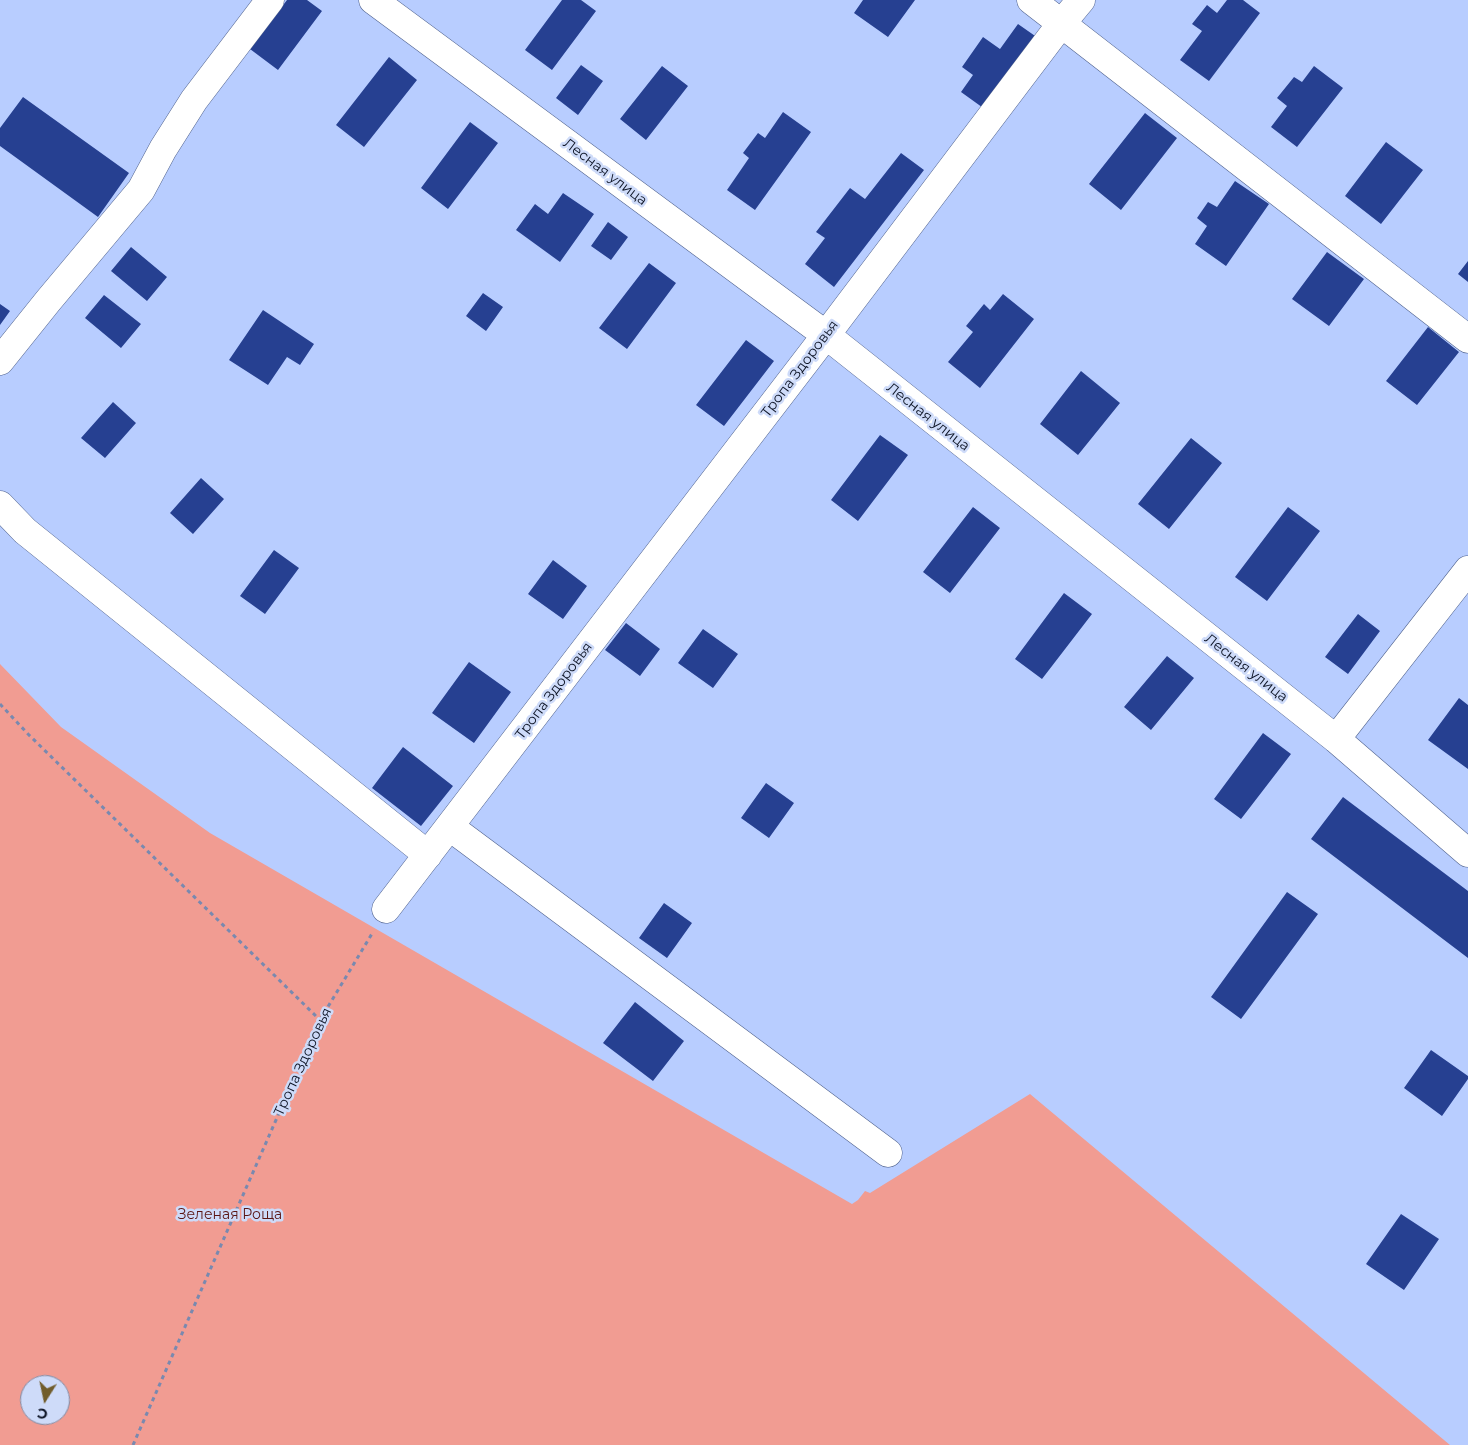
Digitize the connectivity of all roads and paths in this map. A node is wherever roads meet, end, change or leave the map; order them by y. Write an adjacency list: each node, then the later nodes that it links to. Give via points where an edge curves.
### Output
1 (270, 0): 8 (street, via 194,100 141,190)
2 (373, 0): 6 (street, Лесная улица)
3 (1031, 0): 5 (street)
4 (1081, 0): 5 (street, Тропа Здоровья)
5 (1061, 24): 6 (street, Тропа Здоровья); 7 (street)
6 (826, 336): 12 (street, Лесная улица); 13 (street, Тропа Здоровья)
7 (1468, 339)
8 (0, 361)
9 (0, 505): 15 (street, via 26,531)
10 (1468, 570): 12 (street)
11 (0, 704): 17 (path)
12 (1336, 740): 14 (street, Лесная улица)
13 (450, 827): 15 (street, Тропа Здоровья); 18 (street)
14 (1468, 853)
15 (428, 855): 16 (street, Тропа Здоровья)
16 (386, 909): 17 (path, Тропа Здоровья)
17 (320, 1020): 19 (path, Тропа Здоровья)
18 (888, 1153)
19 (133, 1445)

